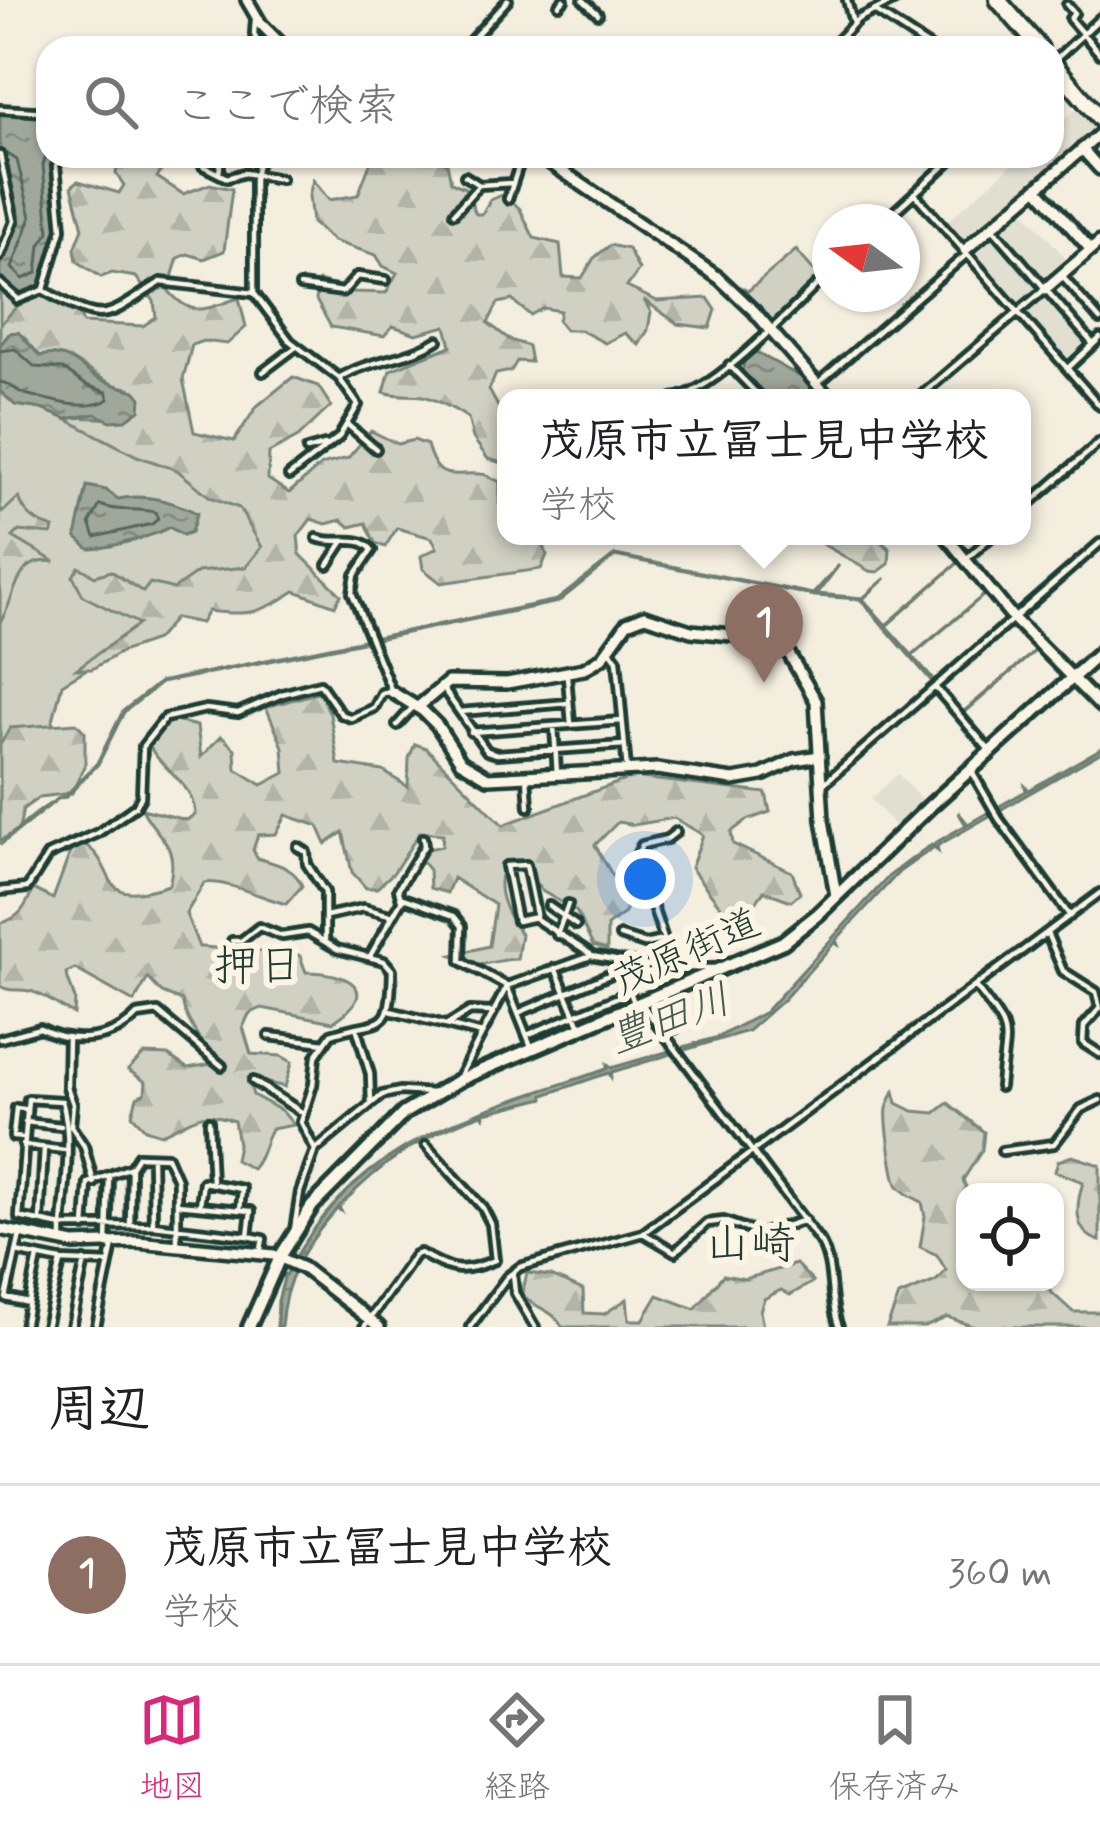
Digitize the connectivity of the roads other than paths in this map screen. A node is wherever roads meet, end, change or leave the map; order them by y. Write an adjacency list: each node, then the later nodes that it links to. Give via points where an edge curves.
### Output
1 (247, 0): 10 (street)
2 (508, 0): 16 (street)
3 (583, 0): 9 (street)
4 (847, 0): 12 (street)
5 (895, 0): 8 (street)
6 (1002, 0): 19 (highway)
7 (1067, 5): 13 (street)
8 (874, 10): 12 (street); 18 (street)
9 (598, 14)
10 (257, 18): 14 (street); 15 (street)
11 (1100, 18): 13 (street)
12 (853, 24): 17 (street)
13 (1083, 34): 20 (street); 21 (street)
14 (255, 36)
15 (274, 36)
16 (475, 36)
17 (842, 36)
18 (913, 36)
19 (1032, 36)
20 (1064, 47)
21 (1100, 54)
22 (1064, 73): 25 (highway)
23 (0, 109): 24 (street)
24 (36, 111)
25 (1100, 114)
26 (1100, 134): 27 (street)
27 (1082, 148): 29 (street); 38 (street)
28 (0, 155): 53 (street, via 14,216)
29 (1064, 164)
30 (56, 168): 61 (street, via 62,229)
31 (207, 168): 39 (street)
32 (220, 168): 39 (street)
33 (257, 168): 40 (street)
34 (518, 168): 43 (street)
35 (558, 168): 66 (street, via 694,259)
36 (942, 168): 46 (street)
37 (1060, 168): 45 (street)
38 (1100, 170)
39 (219, 175): 40 (street)
40 (255, 175): 42 (street); 62 (street)
41 (465, 176): 44 (street)
42 (281, 179)
43 (512, 183): 44 (street); 47 (street)
44 (479, 185): 49 (street)
45 (1037, 188): 50 (street); 51 (street)
46 (914, 193): 48 (street); 52 (street)
47 (508, 199)
48 (902, 204)
49 (454, 213)
50 (992, 227): 52 (street); 60 (street)
51 (1096, 246): 54 (street)
52 (966, 252): 64 (street); 77 (street)
53 (0, 256)
54 (1061, 275): 60 (street); 65 (street)
55 (386, 280): 58 (street, via 357,276 343,292)
56 (0, 283): 61 (street, via 18,300)
57 (207, 285): 61 (street, via 161,282 120,310 91,314); 62 (street); 63 (street)
58 (300, 286)
59 (812, 289): 66 (street)
60 (1045, 289): 64 (street); 69 (street)
61 (43, 290)
62 (254, 292): 70 (street)
63 (202, 298)
64 (1018, 311): 74 (street); 81 (street)
65 (1100, 320)
66 (770, 329): 73 (street); 77 (street)
67 (1100, 338): 69 (street)
68 (438, 340): 72 (street)
69 (1093, 344): 74 (street)
70 (296, 347): 75 (street); 76 (street)
71 (366, 354): 72 (street)
72 (367, 365): 76 (street)
73 (729, 365): 78 (street); 79 (street)
74 (1068, 368): 82 (street)
75 (263, 373)
76 (339, 378): 83 (street, via 358,405)
77 (817, 384): 80 (street)
78 (700, 389)
79 (752, 389)
80 (821, 389)
81 (928, 389)
82 (1100, 406)
83 (349, 426): 84 (street); 86 (street)
84 (332, 442): 87 (street); 88 (street)
85 (1100, 442): 89 (street)
86 (376, 449)
87 (308, 450)
88 (289, 476)
89 (1031, 502)
90 (317, 538): 91 (street)
91 (343, 542): 98 (street); 106 (street, via 372,550 352,593)
92 (1100, 543): 95 (street)
93 (953, 545): 96 (street)
94 (982, 545): 96 (street)
95 (1091, 551): 97 (street); 99 (street)
96 (965, 560): 99 (street)
97 (1100, 560)
98 (328, 565)
99 (1014, 619): 103 (street); 105 (street)
100 (607, 650): 102 (street, via 595,664); 111 (street, via 617,660); 119 (street, via 627,623 645,616 691,632 781,640 814,692)
101 (1100, 653): 103 (main road, 茂原街道)
102 (567, 672): 104 (street); 107 (street)
103 (1073, 678): 108 (street); 118 (main road, 茂原街道)
104 (441, 685): 109 (street); 110 (street)
105 (935, 687): 118 (street); 124 (street)
106 (392, 692): 109 (street); 129 (street, via 351,718 320,684 238,713 168,717 143,746 136,806 48,855 27,887)
107 (569, 703): 110 (street); 112 (street)
108 (1100, 706)
109 (415, 707): 113 (street); 123 (street, via 478,775)
110 (460, 712): 115 (street)
111 (622, 721): 112 (street); 116 (street)
112 (571, 724): 114 (street)
113 (397, 725)
114 (554, 726): 115 (street); 117 (street)
115 (471, 732): 117 (street, via 497,754)
116 (624, 745): 117 (street); 120 (street)
117 (556, 750): 122 (street)
118 (990, 752): 121 (main road, 茂原街道)
119 (820, 756): 120 (street, via 734,780); 124 (street)
120 (626, 770): 122 (street)
121 (971, 770): 131 (main road, 茂原街道); 138 (street)
122 (557, 775): 123 (street)
123 (527, 777): 125 (street)
124 (821, 786): 131 (street)
125 (529, 807)
126 (676, 832): 145 (street, via 642,845 636,857)
127 (423, 838): 132 (street, via 398,889)
128 (298, 847): 135 (street, via 325,892)
129 (0, 891)
130 (1100, 894): 138 (street)
131 (836, 896): 153 (main road, 茂原街道, via 783,942)
132 (401, 899): 136 (street); 154 (street, via 454,916 462,926 461,961)
133 (568, 904): 137 (street)
134 (549, 906): 137 (street)
135 (326, 916): 136 (street, via 363,908); 144 (street)
136 (392, 916): 147 (street)
137 (564, 916): 140 (street); 142 (street)
138 (1070, 916): 141 (street)
139 (536, 917): 139 (street, via 526,865 506,866 517,921); 142 (street)
140 (576, 926)
141 (1046, 933): 155 (street); 175 (street, via 1063,971 1096,992 1100,1008 1084,1026 1083,1042)
142 (557, 934): 148 (street)
143 (620, 936): 145 (street)
144 (325, 938): 146 (street, via 259,927); 147 (street)
145 (663, 940): 151 (street)
146 (232, 941)
147 (370, 956): 160 (street, via 392,970)
148 (595, 957): 149 (street); 150 (street)
149 (618, 961): 151 (street); 152 (street)
150 (555, 968): 154 (street); 157 (street)
151 (670, 968): 153 (street)
152 (621, 970): 156 (street); 157 (street)
153 (719, 970): 158 (main road, 茂原街道)
154 (507, 986): 161 (street); 162 (street)
155 (976, 986): 179 (street, via 1006,1025); 194 (street)
156 (630, 992): 159 (street); 163 (street)
157 (565, 993): 162 (street); 163 (street)
158 (663, 994): 159 (main road, 茂原街道); 166 (street)
159 (638, 1004): 165 (main road, 茂原街道); 194 (street)
160 (389, 1011): 164 (street); 167 (street, via 379,1024)
161 (493, 1013): 164 (street, via 470,1011); 168 (street)
162 (518, 1013): 169 (street)
163 (574, 1014): 165 (street); 169 (street)
164 (447, 1025): 168 (street)
165 (580, 1028): 174 (main road, 茂原街道)
166 (675, 1029)
167 (357, 1030): 173 (street); 182 (street)
168 (484, 1034): 177 (street)
169 (526, 1035): 174 (street)
170 (68, 1036): 172 (street, via 35,1028); 176 (street, via 83,1040 158,1012); 198 (street, via 71,1126)
171 (269, 1036): 173 (street)
172 (0, 1039)
173 (325, 1043): 184 (street)
174 (532, 1049): 177 (main road, 茂原街道)
175 (1100, 1054)
176 (222, 1066)
177 (461, 1079): 180 (main road, 茂原街道)
178 (253, 1082): 184 (street)
179 (1000, 1087)
180 (434, 1093): 182 (street, via 392,1091); 213 (main road, 茂原街道, via 376,1137)
181 (1100, 1100): 193 (street, via 1085,1106 1054,1144)
182 (371, 1103): 192 (street)
183 (26, 1109): 186 (street); 187 (street, via 28,1099 62,1101); 188 (street, via 16,1108 13,1137)
184 (303, 1113): 192 (street)
185 (209, 1121): 199 (street)
186 (25, 1122): 187 (street); 188 (street)
187 (63, 1126): 191 (street)
188 (23, 1142): 190 (street); 204 (street, via 19,1217)
189 (426, 1145): 223 (street, via 483,1208)
190 (44, 1148): 191 (street); 204 (street)
191 (67, 1150): 206 (street)
192 (315, 1150): 213 (street)
193 (1002, 1150)
194 (753, 1153): 203 (street); 212 (street)
195 (152, 1156): 196 (street, via 138,1156); 200 (street, via 166,1157 176,1175); 209 (street)
196 (130, 1167): 197 (street); 205 (street)
197 (109, 1177): 198 (street); 208 (street)
198 (94, 1183): 207 (street)
199 (212, 1183): 201 (street, via 203,1182); 202 (street, via 242,1189)
200 (177, 1204): 201 (street); 210 (street)
201 (200, 1207): 202 (street)
202 (240, 1210): 215 (street, via 253,1215)
203 (805, 1220): 212 (street, via 761,1234 706,1223 674,1252); 238 (street, via 826,1252)
204 (40, 1221): 206 (street)
205 (130, 1225): 208 (street); 209 (street)
206 (62, 1226): 207 (street); 216 (street)
207 (85, 1226): 208 (street)
208 (108, 1226): 217 (street)
209 (153, 1226): 210 (street)
210 (177, 1228): 215 (street); 218 (street)
211 (0, 1229): 214 (street)
212 (643, 1233): 227 (street)
213 (294, 1234): 222 (main road, 茂原街道)
214 (20, 1235): 216 (street); 219 (street)
215 (248, 1236): 220 (street, via 262,1239)
216 (62, 1243): 217 (street)
217 (110, 1244): 218 (street); 226 (street)
218 (177, 1246): 220 (street)
219 (16, 1252): 221 (street); 228 (street, via 6,1298)
220 (260, 1254): 222 (street)
221 (38, 1257): 224 (street); 228 (street)
222 (283, 1258): 229 (street); 234 (main road, 茂原街道)
223 (495, 1260): 227 (street); 229 (street, via 455,1270 420,1253)
224 (61, 1261): 225 (street); 231 (street)
225 (85, 1262): 226 (street); 232 (street)
226 (109, 1264): 233 (street)
227 (514, 1270): 236 (street); 237 (street, via 515,1293)
228 (29, 1303): 230 (street)
229 (367, 1323): 235 (street)
230 (24, 1327)
231 (46, 1327)
232 (71, 1327)
233 (95, 1327)
234 (249, 1327)
235 (380, 1327)
236 (470, 1327)
237 (535, 1327)
238 (839, 1327)

